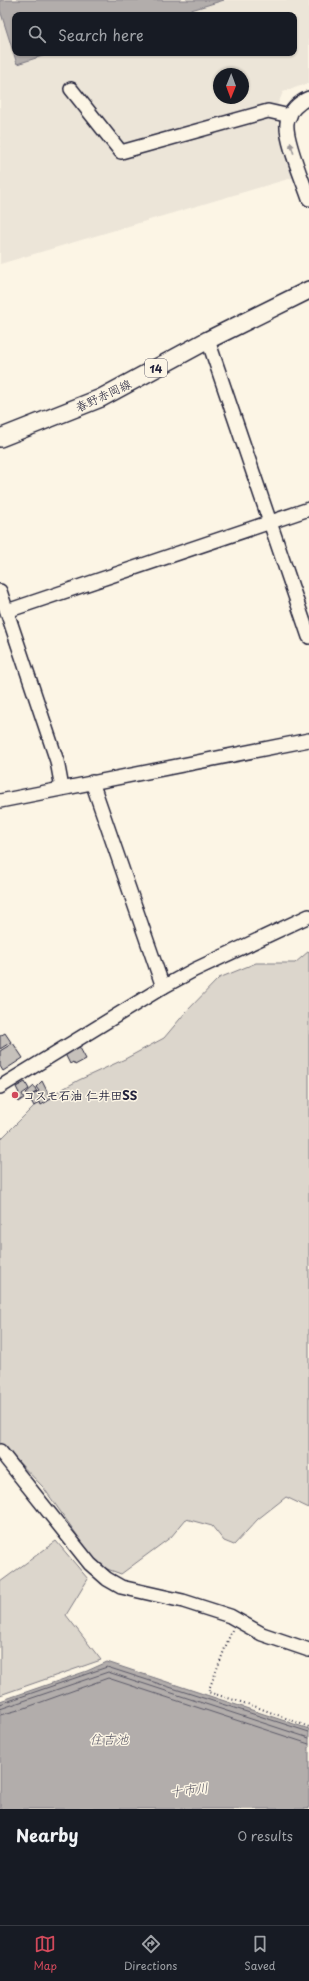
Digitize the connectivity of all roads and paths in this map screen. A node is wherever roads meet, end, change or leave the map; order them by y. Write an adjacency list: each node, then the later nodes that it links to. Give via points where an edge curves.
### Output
1 (71, 89): 3 (street, via 121,152 268,111)
2 (309, 98): 3 (street, via 302,101)
3 (290, 116): 4 (street, one-way to 3, via 288,132 287,123)
4 (309, 199)
5 (309, 290): 6 (main road, 春野赤岡線 / 14)
6 (208, 340): 7 (main road, 春野赤岡線 / 14, via 101,398); 9 (street)
7 (0, 438)
8 (309, 509): 9 (street)
9 (271, 522): 11 (street); 12 (street)
10 (0, 591): 11 (street)
11 (6, 611): 15 (street, via 57,761)
12 (309, 637)
13 (309, 740): 14 (street)
14 (92, 782): 15 (street); 18 (street)
15 (62, 788): 16 (street)
16 (0, 800)
17 (309, 916): 18 (street)
18 (163, 987): 19 (street)
19 (0, 1086)
20 (0, 1451): 21 (street, via 90,1564 107,1579 126,1589 183,1601)
21 (236, 1620): 22 (street, via 262,1634); 23 (path, via 208,1692)
22 (309, 1650)
23 (309, 1727)

